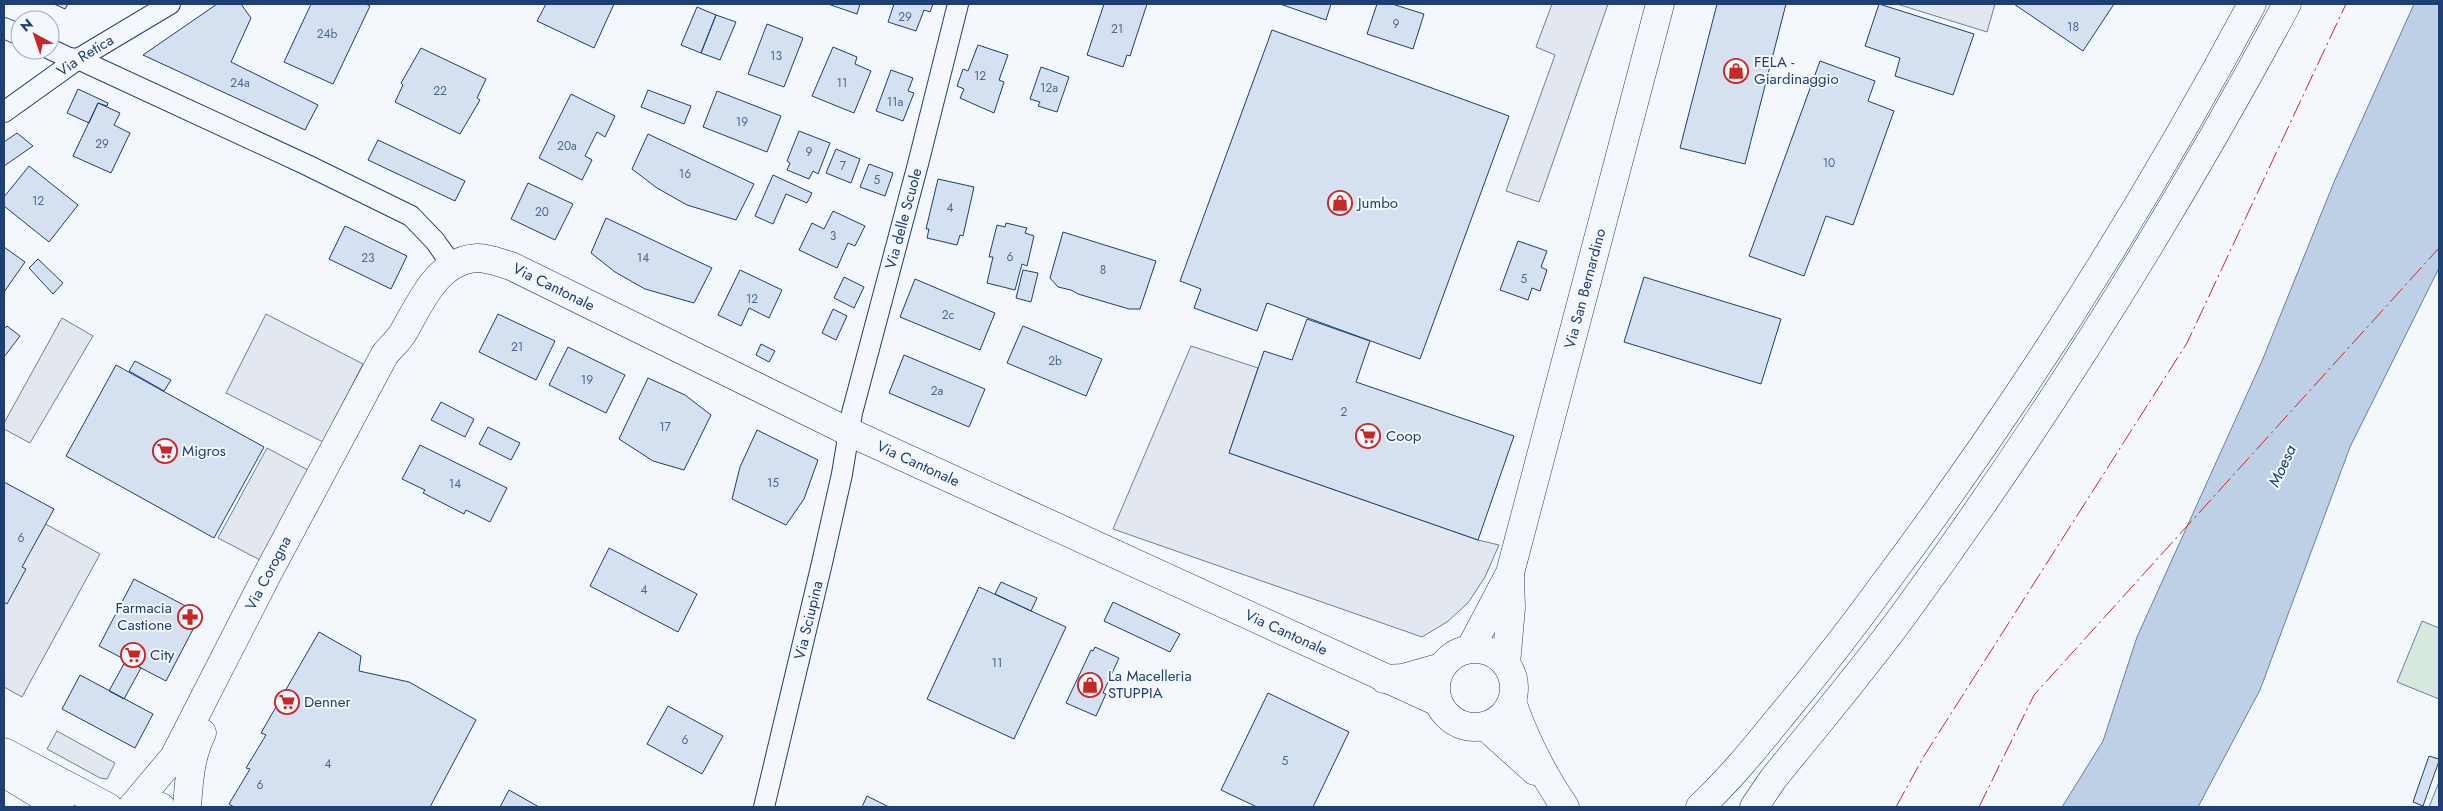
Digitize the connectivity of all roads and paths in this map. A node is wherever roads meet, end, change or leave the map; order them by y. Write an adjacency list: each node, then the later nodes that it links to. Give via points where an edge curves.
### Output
1 (170, 4): 7 (street, Via Retica)
2 (958, 4): 11 (street, Via delle Scuole)
3 (1660, 4): 12 (main road, Via San Bernardino)
4 (2252, 4): 24 (main road, via 2136,210 2035,370 1947,499 1878,592)
5 (2287, 4): 22 (main road, via 2184,190 2061,388 1906,612)
6 (60, 54): 7 (street)
7 (78, 59): 8 (street, Via Retica); 9 (street, via 411,216)
8 (4, 112)
9 (452, 265): 10 (main road, Via Corogna, via 426,292); 11 (main road, Via Cantonale, via 478,258 511,266)
10 (402, 335): 27 (main road, Via Corogna, via 385,354 174,757); 29 (main road, Via Corogna, via 390,380 200,738 190,768)
11 (848, 432): 16 (main road, Via Cantonale); 30 (street, Via Sciupina, via 822,563)
12 (1510, 573): 13 (main road, Via San Bernardino); 14 (main road, Via San Bernardino, via 1511,608)
13 (1470, 649): 14 (main road, via 1496,655); 15 (main road, via 1454,655)
14 (1506, 664): 18 (main road, via 1514,682)
15 (1442, 667): 16 (main road, via 1403,678); 17 (main road, via 1435,684)
16 (1384, 679): 17 (main road, Via Cantonale)
17 (1438, 702): 19 (main road, via 1447,716 1462,726)
18 (1512, 702): 19 (main road, via 1506,713); 23 (main road)
19 (1485, 726): 23 (main road)
20 (4, 752): 26 (main road)
21 (4, 773): 25 (main road)
22 (1773, 779): 34 (main road); 35 (main road)
23 (1548, 782): 31 (main road)
24 (1728, 782): 32 (main road); 33 (main road)
25 (60, 807)
26 (108, 807)
27 (132, 807): 28 (main road)
28 (161, 807)
29 (187, 807)
30 (764, 807)
31 (1565, 807)
32 (1700, 807)
33 (1713, 807)
34 (1744, 807)
35 (1754, 807)

